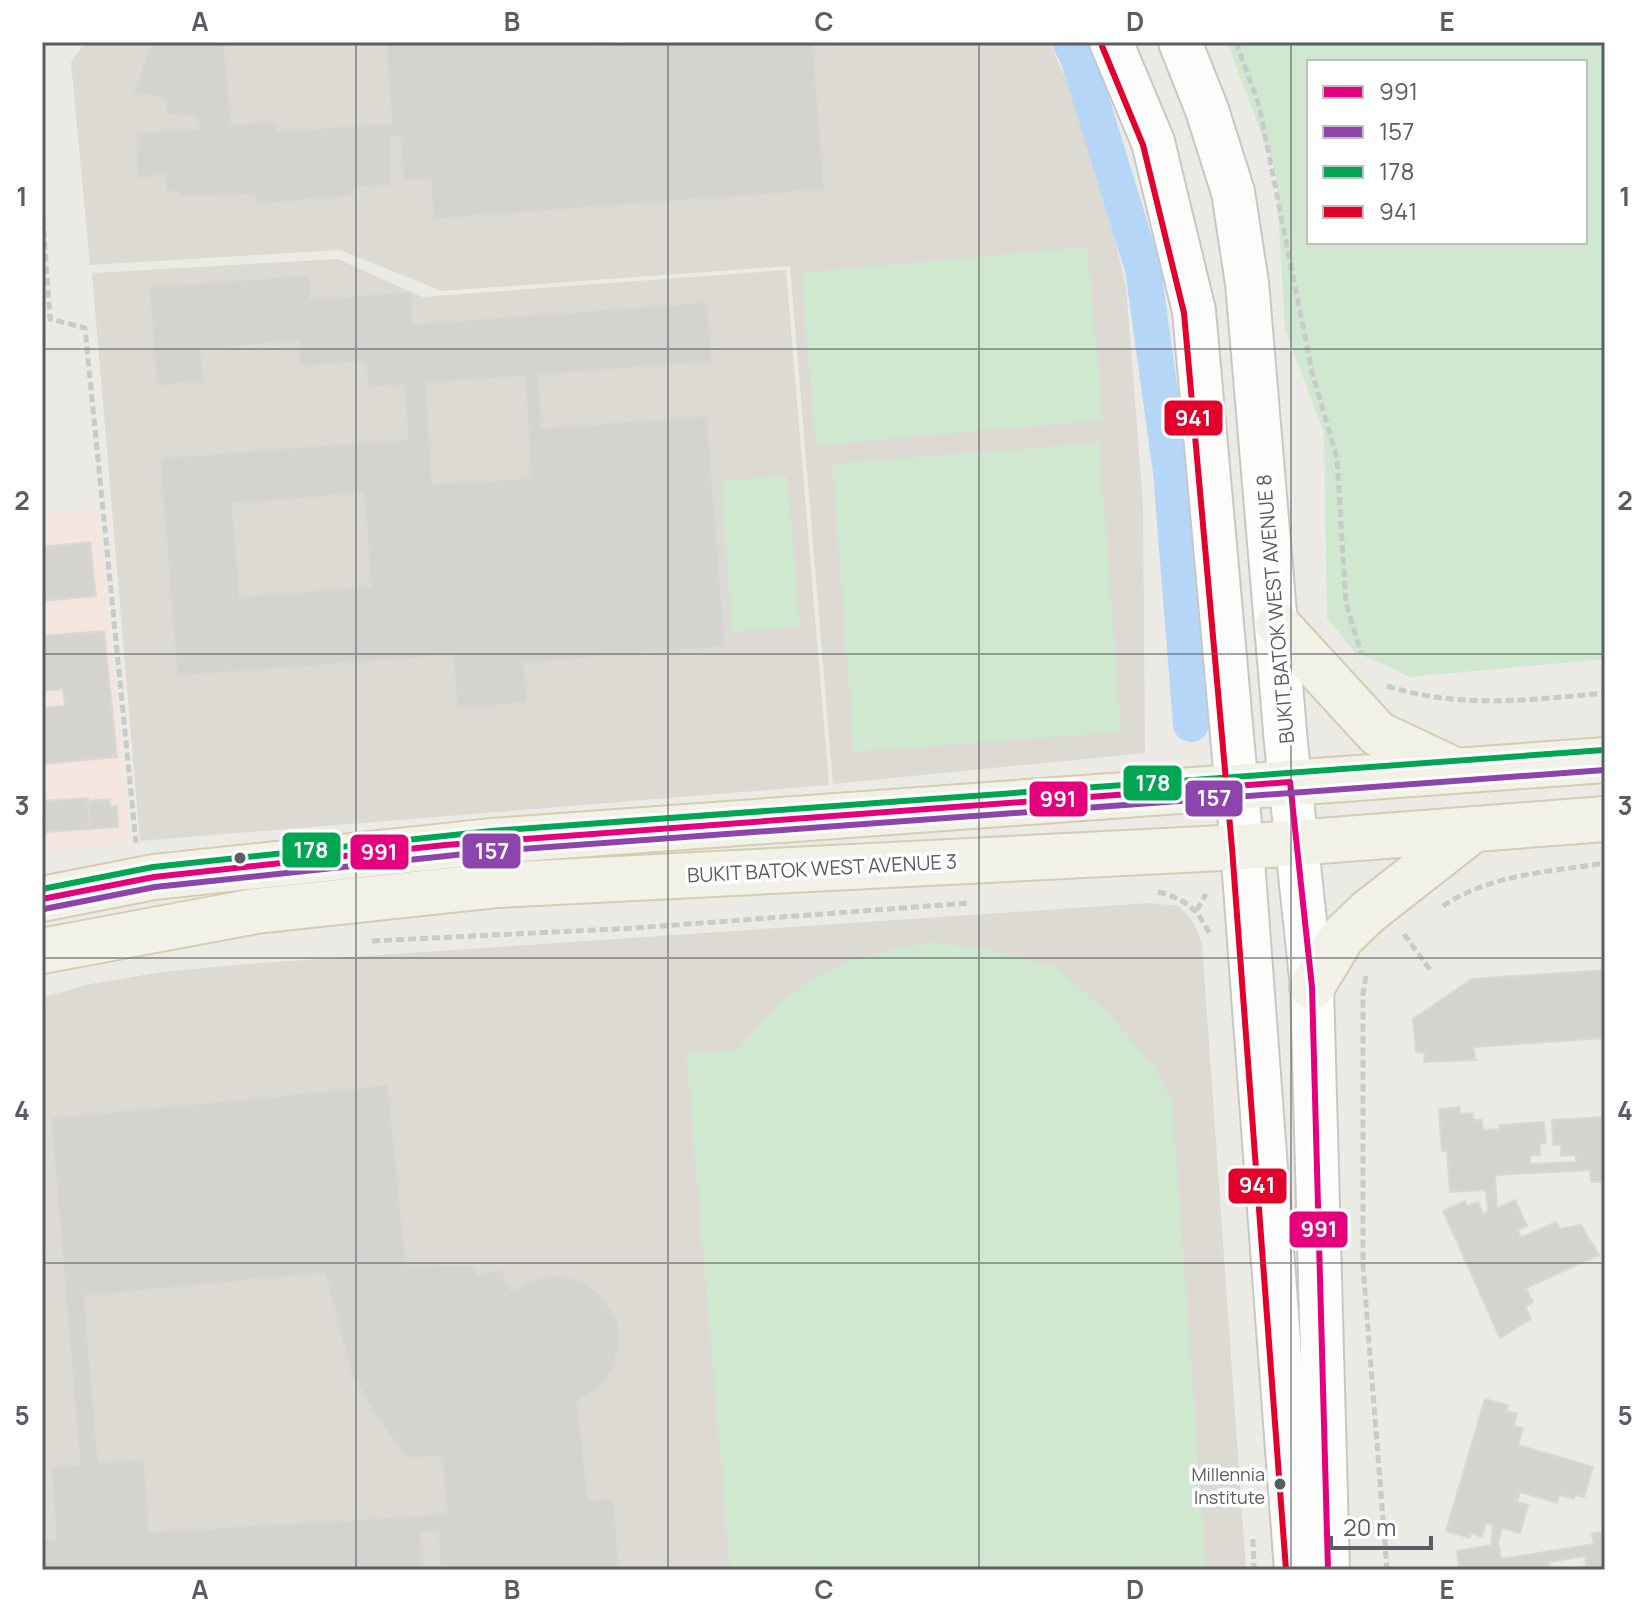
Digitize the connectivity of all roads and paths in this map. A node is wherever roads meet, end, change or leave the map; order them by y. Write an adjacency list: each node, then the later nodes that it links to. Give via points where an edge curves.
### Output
1 (1111, 42): 12 (street, via 1153,142 1194,311)
2 (1180, 42): 5 (street, BUKIT BATOK WEST AVENUE 8, via 1233,192 1247,283)
3 (1236, 42): 6 (path, via 1259,105 1312,372 1337,458 1346,603 1358,650)
4 (42, 206): 18 (path, via 50,319 85,328)
5 (1278, 625): 10 (main road, via 1378,734); 11 (street, BUKIT BATOK WEST AVENUE 8)
6 (1367, 662)
7 (1385, 685): 8 (path, via 1421,697 1487,703)
8 (1605, 693)
9 (1605, 760): 10 (main road)
10 (1452, 769): 11 (main road)
11 (1290, 782): 12 (main road); 16 (street, BUKIT BATOK WEST AVENUE 8)
12 (1234, 785): 15 (main road); 17 (street)
13 (1605, 819): 14 (main road, BUKIT BATOK WEST AVENUE 3)
14 (1474, 829): 16 (main road, BUKIT BATOK WEST AVENUE 3); 33 (main road, via 1342,937)
15 (492, 841): 20 (street); 23 (main road, via 154,877)
16 (1297, 843): 17 (main road, BUKIT BATOK WEST AVENUE 3); 33 (street, BUKIT BATOK WEST AVENUE 8)
17 (1242, 847): 20 (main road, BUKIT BATOK WEST AVENUE 3); 34 (street)
18 (136, 848)
19 (1605, 863): 25 (path, via 1502,880 1464,892)
20 (498, 885): 30 (main road, BUKIT BATOK WEST AVENUE 3, via 256,911)
21 (1146, 889): 22 (path, via 1177,896 1197,910)
22 (1206, 894)
23 (42, 899)
24 (975, 903): 28 (path)
25 (1441, 908)
26 (1416, 925): 27 (path)
27 (1404, 934): 29 (path); 32 (path)
28 (364, 941)
29 (1394, 941)
30 (42, 951)
31 (1373, 962): 36 (path, via 1363,993 1363,1266)
32 (1431, 971)
33 (1312, 987): 35 (street, BUKIT BATOK WEST AVENUE 8)
34 (1296, 1570)
35 (1328, 1570)
36 (1387, 1570)

